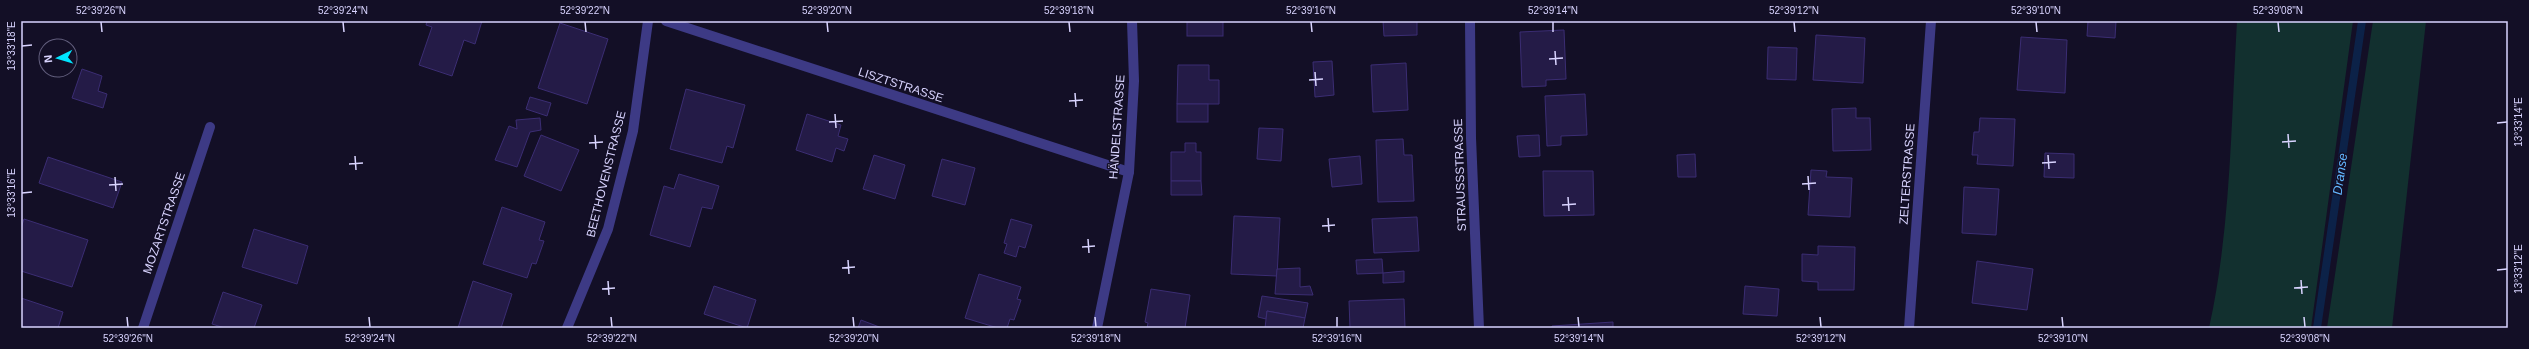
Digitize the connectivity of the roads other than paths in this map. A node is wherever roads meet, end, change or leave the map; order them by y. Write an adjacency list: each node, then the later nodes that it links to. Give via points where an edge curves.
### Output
1 (648, 21): 9 (street, BEETHOVENSTRASSE, via 633,131 608,229)
2 (666, 21): 7 (street, LISZTSTRASSE)
3 (1132, 21): 7 (street, HÄNDELSTRASSE, via 1134,81)
4 (1470, 21): 11 (street, STRAUSSSTRASSE, via 1471,138)
5 (1931, 21): 12 (street, ZELTERSTRASSE)
6 (210, 127): 8 (street, MOZARTSTRASSE)
7 (1129, 172): 10 (street, HÄNDELSTRASSE)
8 (143, 328)
9 (567, 328)
10 (1097, 328)
11 (1479, 328)
12 (1909, 328)

